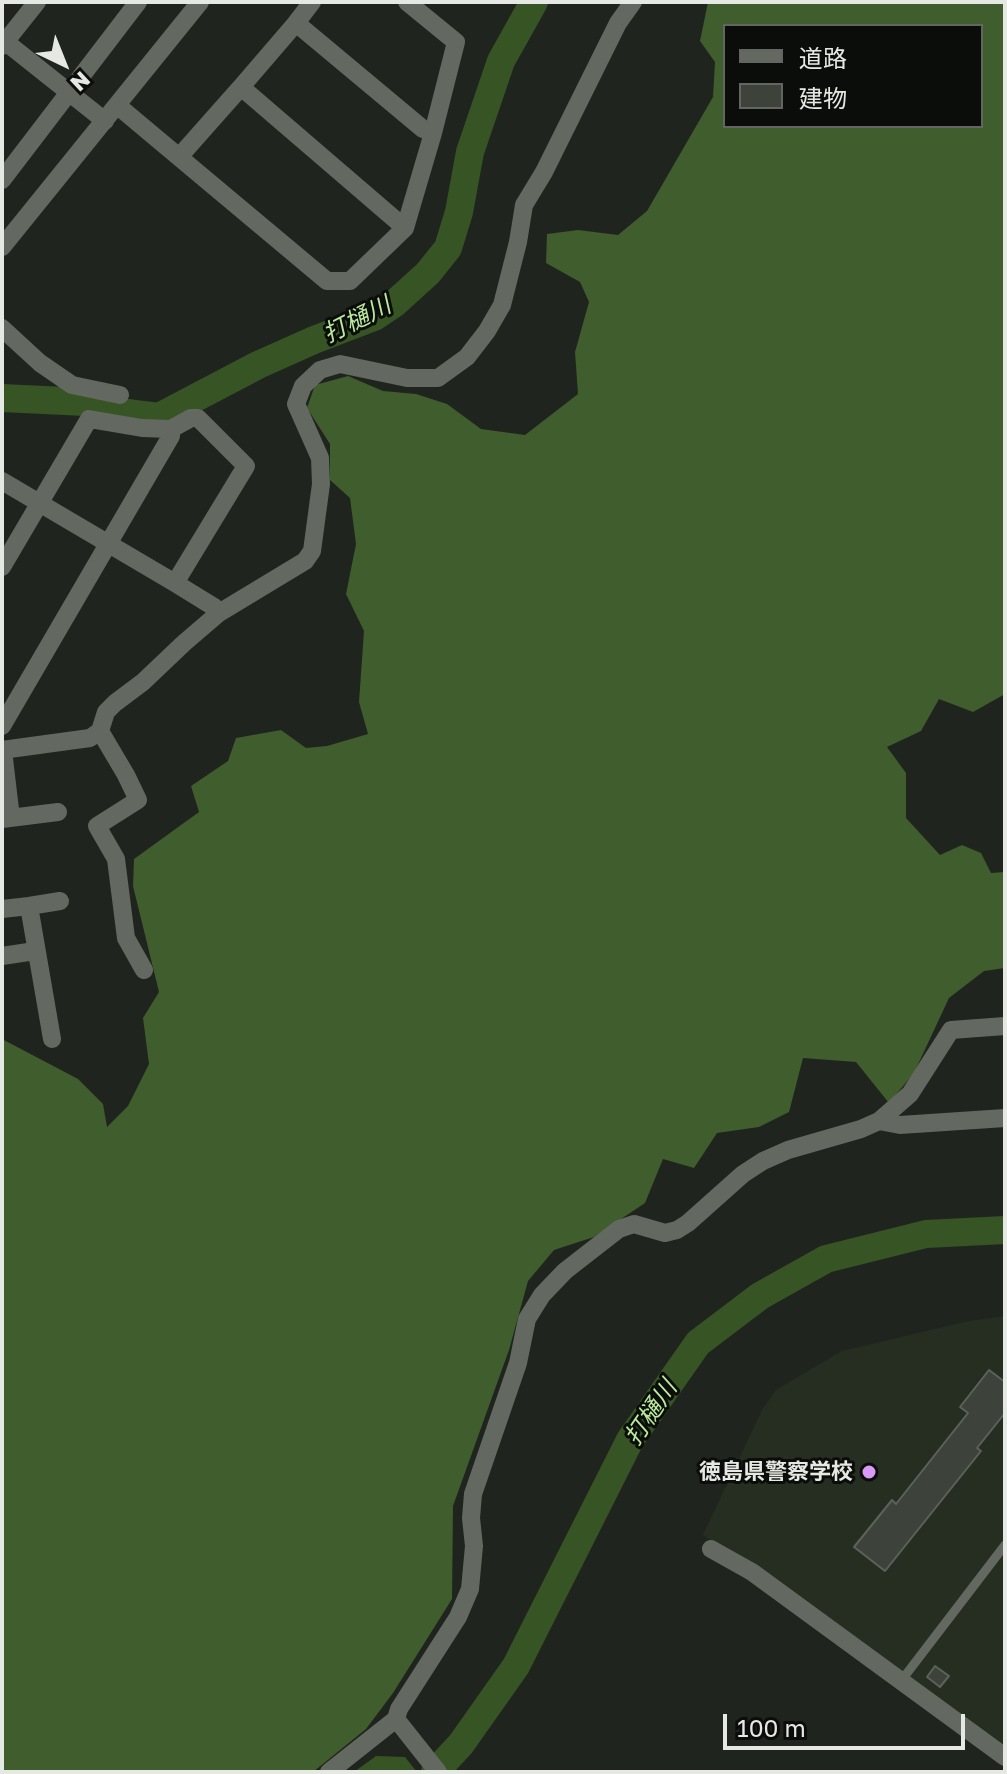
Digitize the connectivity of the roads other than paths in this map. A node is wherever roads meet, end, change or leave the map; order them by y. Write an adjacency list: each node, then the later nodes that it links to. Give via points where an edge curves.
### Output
1 (37, 2): 8 (street)
2 (138, 2): 10 (street)
3 (200, 2): 11 (street)
4 (312, 2): 7 (street)
5 (407, 2): 13 (street, via 456,42)
6 (633, 2): 26 (street, via 524,205 502,305 487,331 467,357 438,378 407,378 340,364 320,370 303,386 296,404 320,458 312,551 305,561)
7 (296, 23): 9 (street); 13 (street)
8 (3, 42): 10 (street)
9 (241, 87): 14 (street); 16 (street)
10 (70, 92): 12 (street); 15 (street)
11 (118, 106): 12 (street); 14 (street)
12 (105, 121): 17 (street)
13 (433, 133): 16 (street)
14 (179, 157): 16 (street, via 327,281 350,281)
15 (2, 180)
16 (405, 228)
17 (2, 247)
18 (2, 328): 19 (street, via 72,385)
19 (120, 395)
20 (171, 429): 22 (street, via 89,419); 23 (street); 25 (street, via 198,418 246,466)
21 (2, 481): 22 (street)
22 (39, 503): 23 (street); 24 (street)
23 (108, 544): 25 (street); 27 (street)
24 (2, 567)
25 (175, 583): 26 (street)
26 (219, 613): 28 (street, via 115,703)
27 (2, 726)
28 (100, 731): 29 (street, via 90,738); 37 (street, via 138,800 97,826 116,859 126,938)
29 (2, 750): 31 (street)
30 (58, 812): 31 (street)
31 (6, 818)
32 (60, 901): 33 (street)
33 (29, 906): 34 (street); 35 (street)
34 (2, 909)
35 (35, 951): 36 (street); 39 (street)
36 (2, 956)
37 (144, 970)
38 (1005, 1026): 41 (street, via 951,1030 910,1094)
39 (52, 1039)
40 (1005, 1118): 41 (street, via 900,1125)
41 (879, 1121): 45 (street, via 763,1161 677,1230 665,1233 634,1224 619,1229 542,1295 527,1319 518,1363 473,1494 470,1589)
42 (1005, 1545): 44 (lane)
43 (711, 1549): 44 (street, via 752,1572)
44 (901, 1681): 46 (street)
45 (396, 1719): 47 (street); 48 (street)
46 (1005, 1757)
47 (329, 1772)
48 (438, 1772)

